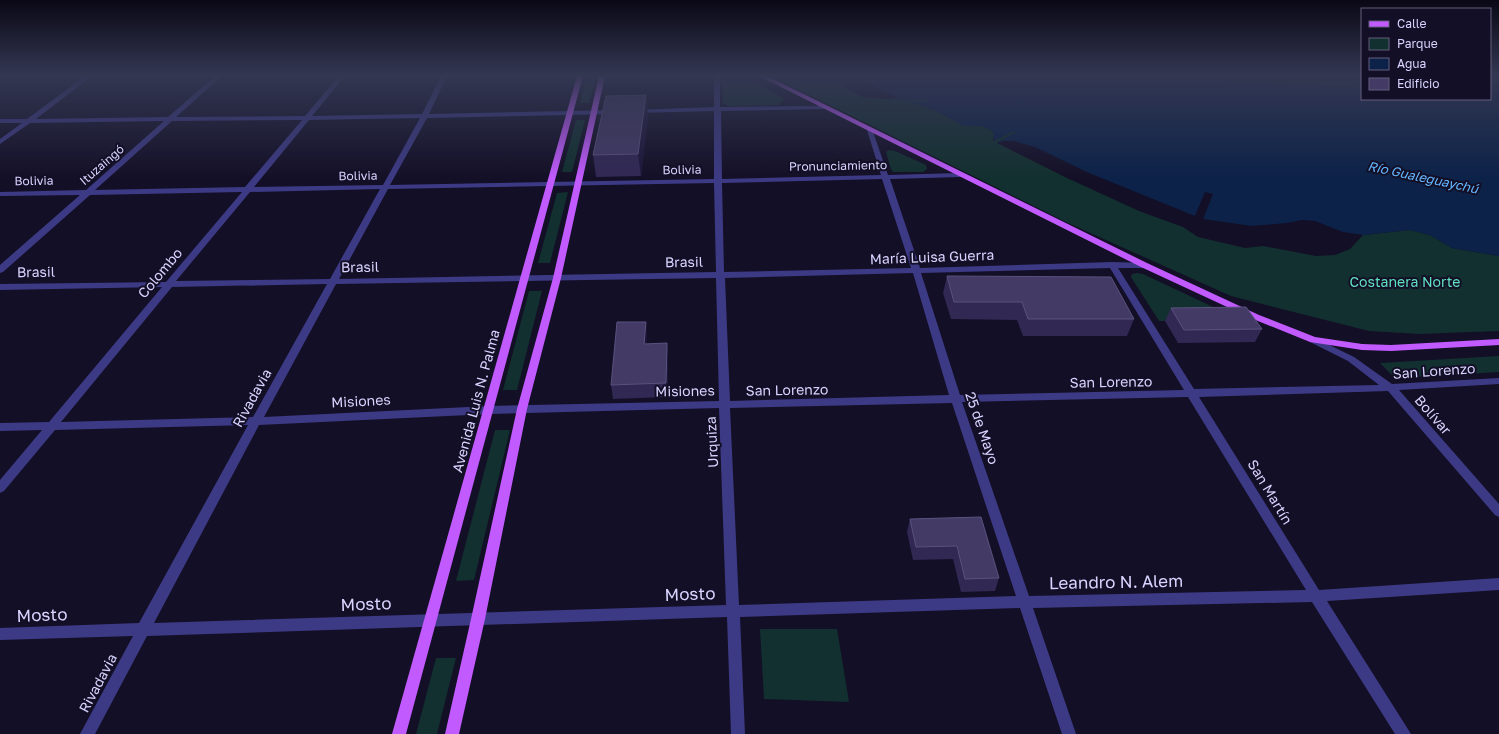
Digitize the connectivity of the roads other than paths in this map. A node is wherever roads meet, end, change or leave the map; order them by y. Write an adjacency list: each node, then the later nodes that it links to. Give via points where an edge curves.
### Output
1 (45, 110): 12 (street)
2 (181, 110): 13 (street, Ituzaingó)
3 (313, 110): 11 (street, Colombo)
4 (427, 110): 10 (street, Rivadavia)
5 (666, 110): 8 (street)
6 (717, 110): 19 (street, Urquiza)
7 (830, 110): 15 (main road)
8 (594, 112): 9 (street); 21 (main road)
9 (570, 113): 10 (street); 20 (main road, Avenida Luis N. Palma)
10 (425, 115): 11 (street); 22 (street, Rivadavia)
11 (307, 118): 13 (street); 23 (street, Colombo)
12 (32, 120): 13 (street); 14 (street); 16 (street)
13 (170, 120): 24 (street, Ituzaingó)
14 (0, 121)
15 (870, 130): 17 (main road); 18 (street, 25 de Mayo)
16 (0, 142)
17 (960, 175): 18 (street, Pronunciamiento); 27 (main road)
18 (886, 177): 19 (street, Pronunciamiento); 29 (street, 25 de Mayo)
19 (717, 181): 21 (street, Bolivia); 30 (street, Urquiza)
20 (550, 184): 21 (street, Bolivia); 22 (street, Bolivia); 31 (main road, Avenida Luis N. Palma)
21 (578, 184): 32 (main road)
22 (385, 187): 23 (street, Bolivia); 33 (street, Rivadavia)
23 (250, 190): 24 (street, Bolivia); 34 (street, Colombo)
24 (87, 192): 25 (street, Bolivia); 28 (street, Ituzaingó)
25 (0, 194)
26 (1112, 265): 27 (street, María Luisa Guerra); 29 (street, María Luisa Guerra); 40 (street, San Martín)
27 (1144, 265): 36 (main road, via 1256,318)
28 (0, 270)
29 (916, 270): 30 (street, María Luisa Guerra); 41 (street, 25 de Mayo)
30 (721, 276): 32 (street, Brasil); 42 (street, Urquiza)
31 (525, 278): 32 (street, Brasil); 33 (street, Brasil); 44 (main road, Avenida Luis N. Palma)
32 (557, 278): 43 (main road)
33 (332, 282): 34 (street, Brasil); 45 (street, Rivadavia)
34 (170, 284): 35 (street, Brasil); 46 (street, Colombo)
35 (0, 287)
36 (1313, 340): 37 (main road, via 1391,348); 39 (street, Bolívar, via 1351,359)
37 (1499, 342)
38 (1499, 380): 39 (street, San Lorenzo)
39 (1391, 388): 40 (street, San Lorenzo); 49 (street, Bolívar)
40 (1192, 394): 41 (street, San Lorenzo); 51 (street, San Martín)
41 (956, 400): 42 (street, San Lorenzo); 52 (street, 25 de Mayo)
42 (724, 405): 43 (street, Misiones); 53 (street, Urquiza)
43 (522, 409): 44 (street, Misiones); 54 (main road)
44 (489, 410): 45 (street, Misiones); 55 (main road, Avenida Luis N. Palma)
45 (256, 421): 46 (street, Misiones); 56 (street, Rivadavia)
46 (52, 426): 47 (street, Misiones); 48 (street, Colombo)
47 (0, 427)
48 (0, 488)
49 (1499, 512)
50 (1499, 584): 51 (street, Leandro N. Alem)
51 (1316, 596): 52 (street, Leandro N. Alem); 63 (street, San Martín)
52 (1025, 602): 53 (street, Leandro N. Alem); 62 (street, 25 de Mayo)
53 (733, 611): 54 (street, Mosto); 61 (street, Urquiza)
54 (478, 619): 55 (street, Mosto); 60 (main road)
55 (431, 620): 56 (street, Mosto); 59 (main road, Avenida Luis N. Palma)
56 (143, 630): 57 (street, Mosto); 58 (street, Rivadavia)
57 (0, 634)
58 (87, 734)
59 (399, 734)
60 (452, 734)
61 (738, 734)
62 (1068, 734)
63 (1404, 734)

